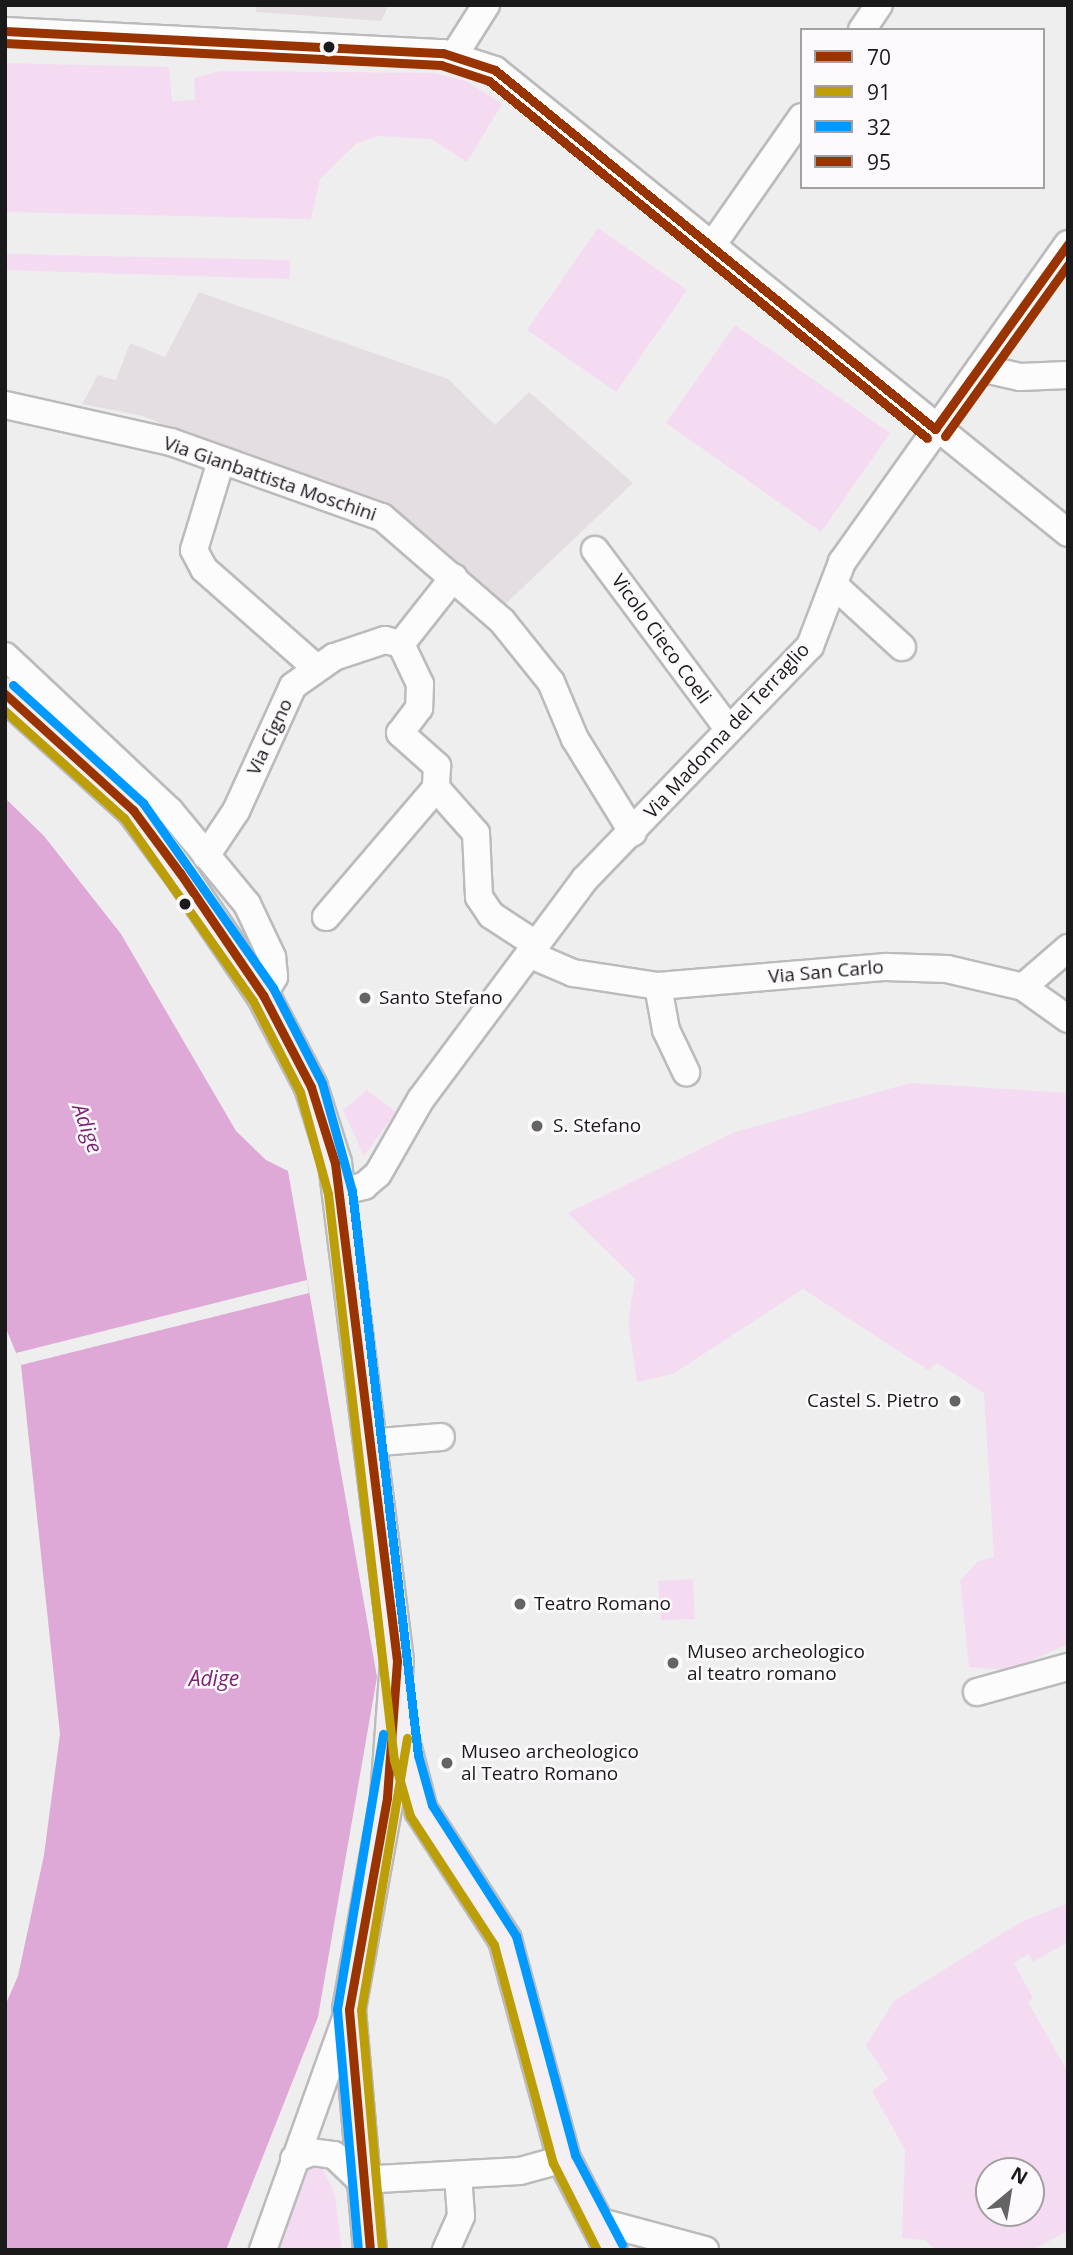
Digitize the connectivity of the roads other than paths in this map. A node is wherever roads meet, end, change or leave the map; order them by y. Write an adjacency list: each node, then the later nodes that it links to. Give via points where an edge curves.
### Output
1 (486, 5): 3 (street)
2 (5, 30): 3 (street)
3 (455, 54): 5 (street, via 495,70)
4 (800, 120): 5 (street)
5 (713, 244): 10 (street)
6 (1068, 244): 7 (street, Via Madonna del Terraglio)
7 (980, 368): 8 (street, via 1020,377); 10 (street, Via Madonna del Terraglio)
8 (1068, 375)
9 (5, 405): 11 (street, Via Gianbattista Moschini, via 117,427)
10 (935, 429): 12 (street); 15 (street, Via Madonna del Terraglio, via 842,562)
11 (221, 461): 14 (street, Via Gianbattista Moschini, via 382,517); 19 (street, via 194,550 204,569)
12 (1068, 533)
13 (595, 551): 21 (street, Vicolo Cieco Coeli)
14 (454, 578): 16 (street); 23 (street, Via Gianbattista Moschini, via 502,621 551,682 575,739)
15 (834, 585): 17 (street); 21 (street, Via Madonna del Terraglio, via 803,654)
16 (401, 645): 19 (street, Via Cigno, via 374,639); 22 (street, via 420,684 419,708 400,733 437,766)
17 (902, 647)
18 (5, 656): 24 (street, via 170,811)
19 (315, 667): 24 (street, Via Cigno, via 293,686 236,811)
20 (5, 694): 30 (main road, via 133,810)
21 (727, 727): 23 (street, Via Madonna del Terraglio)
22 (436, 788): 25 (street); 27 (street, Via San Carlo, via 476,833 479,897 491,915)
23 (633, 833): 27 (street, Via Madonna del Terraglio, via 585,879)
24 (206, 856): 30 (street, via 259,922 274,977)
25 (326, 917)
26 (1068, 948): 29 (street)
27 (534, 950): 28 (street, Via San Carlo, via 573,972); 33 (street, Via Madonna del Terraglio, via 419,1102 378,1174 364,1186)
28 (657, 986): 29 (street, Via San Carlo, via 886,967 947,969); 32 (street, via 666,1030)
29 (1023, 987): 31 (street, Via San Carlo)
30 (263, 995): 33 (main road, via 311,1087)
31 (1068, 1019)
32 (686, 1072)
33 (340, 1192): 35 (main road)
34 (441, 1437): 35 (street)
35 (368, 1443): 38 (main road)
36 (1068, 1667): 37 (street)
37 (977, 1692)
38 (397, 1715): 39 (main road); 40 (main road)
39 (387, 1798): 40 (main road); 41 (main road)
40 (421, 1810): 43 (main road, via 505,1940)
41 (349, 2010): 42 (street); 45 (main road)
42 (294, 2159): 45 (street, via 312,2152 334,2155); 47 (street)
43 (564, 2159): 44 (street); 46 (main road)
44 (458, 2175): 45 (street); 49 (street, via 461,2216)
45 (360, 2180): 48 (main road)
46 (597, 2221): 50 (main road); 51 (street)
47 (263, 2250)
48 (370, 2250)
49 (446, 2250)
50 (611, 2250)
51 (705, 2250)

